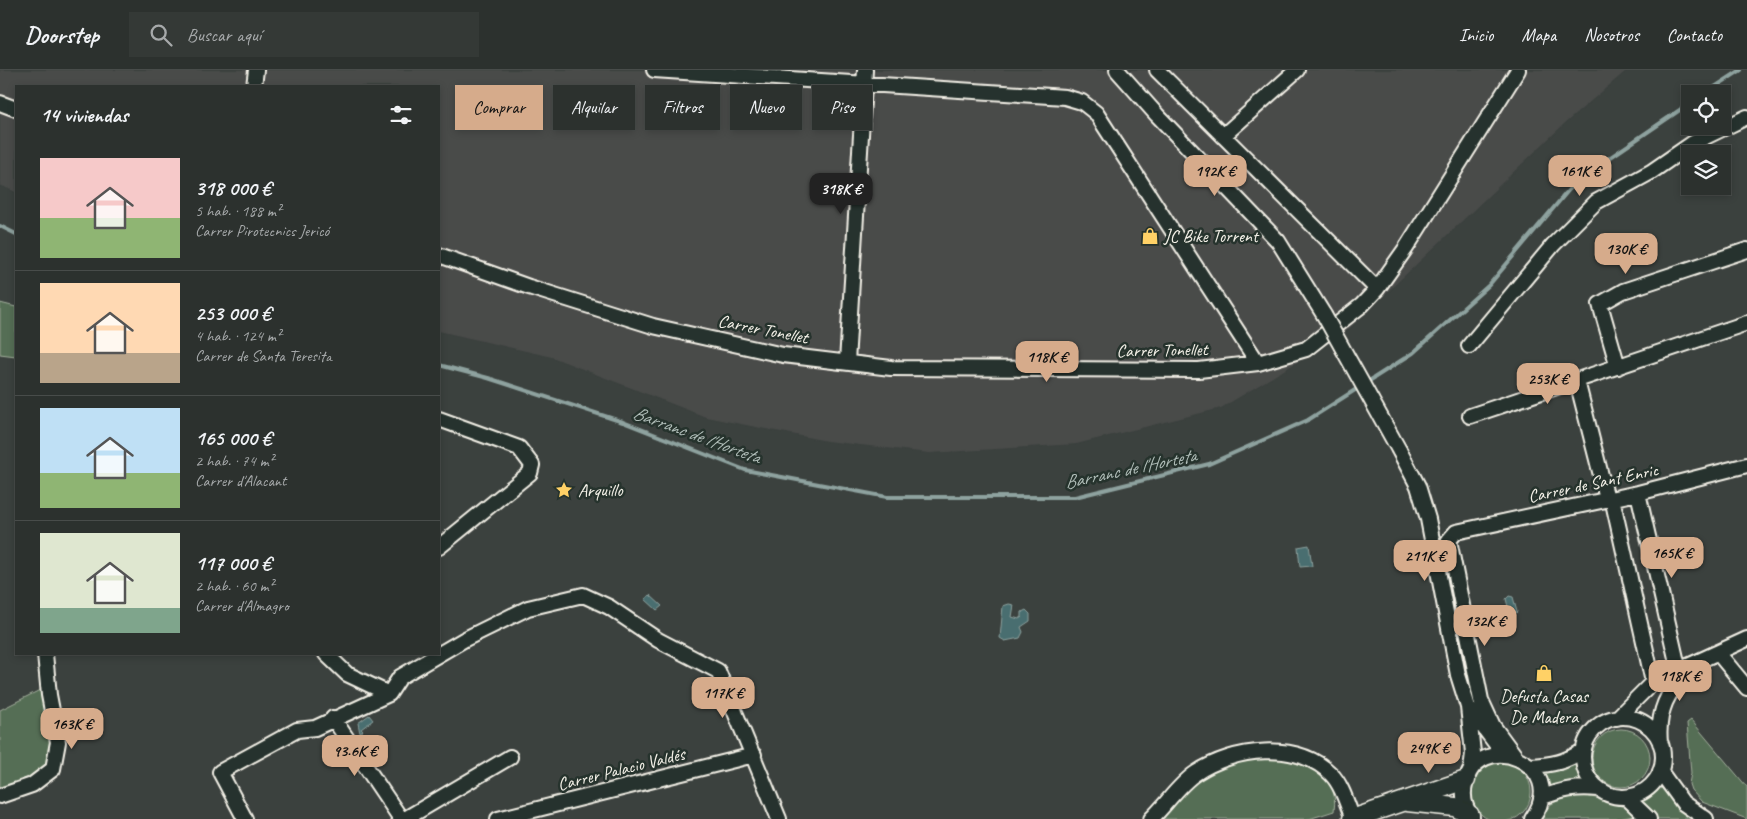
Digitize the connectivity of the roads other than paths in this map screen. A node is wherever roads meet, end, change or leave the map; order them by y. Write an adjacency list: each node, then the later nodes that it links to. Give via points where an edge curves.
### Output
1 (256, 70): 8 (street)
2 (654, 70): 9 (street)
3 (865, 70): 9 (street)
4 (1117, 70): 42 (street, bridge, via 1278,241 1324,315 1399,450 1418,486 1428,519 1458,675)
5 (1157, 70): 15 (street)
6 (1297, 70): 15 (street)
7 (1518, 70): 18 (street, Carrer Tonellet)
8 (254, 85)
9 (864, 85)
10 (872, 85): 22 (street, via 1056,96 1082,102 1096,113)
11 (0, 103): 12 (street)
12 (15, 109)
13 (1747, 117): 20 (street, via 1693,143 1651,172 1596,202 1553,245)
14 (861, 130): 21 (street)
15 (1223, 136): 18 (street)
16 (1747, 250): 23 (street, via 1623,291 1600,304)
17 (440, 255): 21 (street, Carrer Tonellet, via 652,326 783,355)
18 (1377, 289): 22 (street, Carrer Tonellet, via 1362,305 1306,349)
19 (1747, 323): 23 (street)
20 (1469, 346)
21 (847, 362): 22 (street, Carrer Tonellet, via 891,368 1179,370)
22 (1258, 363)
23 (1618, 367): 24 (street)
24 (1577, 380): 25 (street); 29 (street)
25 (1470, 416)
26 (440, 419): 30 (street, via 520,448 532,465 530,473)
27 (1747, 465): 28 (street, Carrer de Sant Enric)
28 (1638, 493): 29 (street, Carrer de Sant Enric); 38 (street)
29 (1610, 498): 39 (street); 48 (street, Carrer de Sant Enric, via 1456,532 1449,540 1481,700)
30 (440, 546)
31 (1747, 639): 33 (street)
32 (440, 654): 47 (street, via 528,608 583,595 718,671)
33 (1718, 654): 37 (street); 40 (street)
34 (46, 655): 54 (street, via 49,695 58,742 53,769 32,785)
35 (327, 655): 41 (street, via 347,674)
36 (438, 655): 41 (street, via 400,677)
37 (1699, 662): 38 (street); 45 (street, via 1680,679 1666,698 1659,726)
38 (1679, 671): 39 (street)
39 (1653, 682): 44 (street)
40 (1747, 688)
41 (389, 694): 43 (street)
42 (1468, 707): 48 (street); 52 (street, via 1473,754)
43 (333, 718): 59 (street, via 315,728 297,730 220,772); 60 (street)
44 (1617, 718): 45 (street, via 1641,722 1653,731); 46 (street, via 1592,732)
45 (1660, 743): 51 (street)
46 (1584, 750): 50 (street, via 1554,765); 53 (street, via 1584,767)
47 (754, 755): 61 (street, Carrer Palacio Valdés); 62 (street)
48 (1509, 755): 50 (street); 52 (street, via 1486,759)
49 (510, 758): 60 (street)
50 (1530, 766): 56 (street, via 1541,786)
51 (1660, 771): 55 (street, via 1650,786); 67 (street, via 1683,803)
52 (1468, 775): 57 (main road); 58 (street, via 1465,804)
53 (1599, 789): 55 (street); 56 (street, via 1563,789)
54 (0, 796)
55 (1626, 797): 66 (street)
56 (1541, 798): 65 (street)
57 (1404, 802): 58 (main road, via 1455,807); 64 (main road)
58 (1472, 817)
59 (245, 819)
60 (403, 819)
61 (498, 819)
62 (779, 819)
63 (1151, 819): 64 (street, via 1195,774 1236,755 1253,751 1281,752 1315,762 1332,775)
64 (1352, 819)
65 (1532, 819)
66 (1649, 819)
67 (1706, 819)

